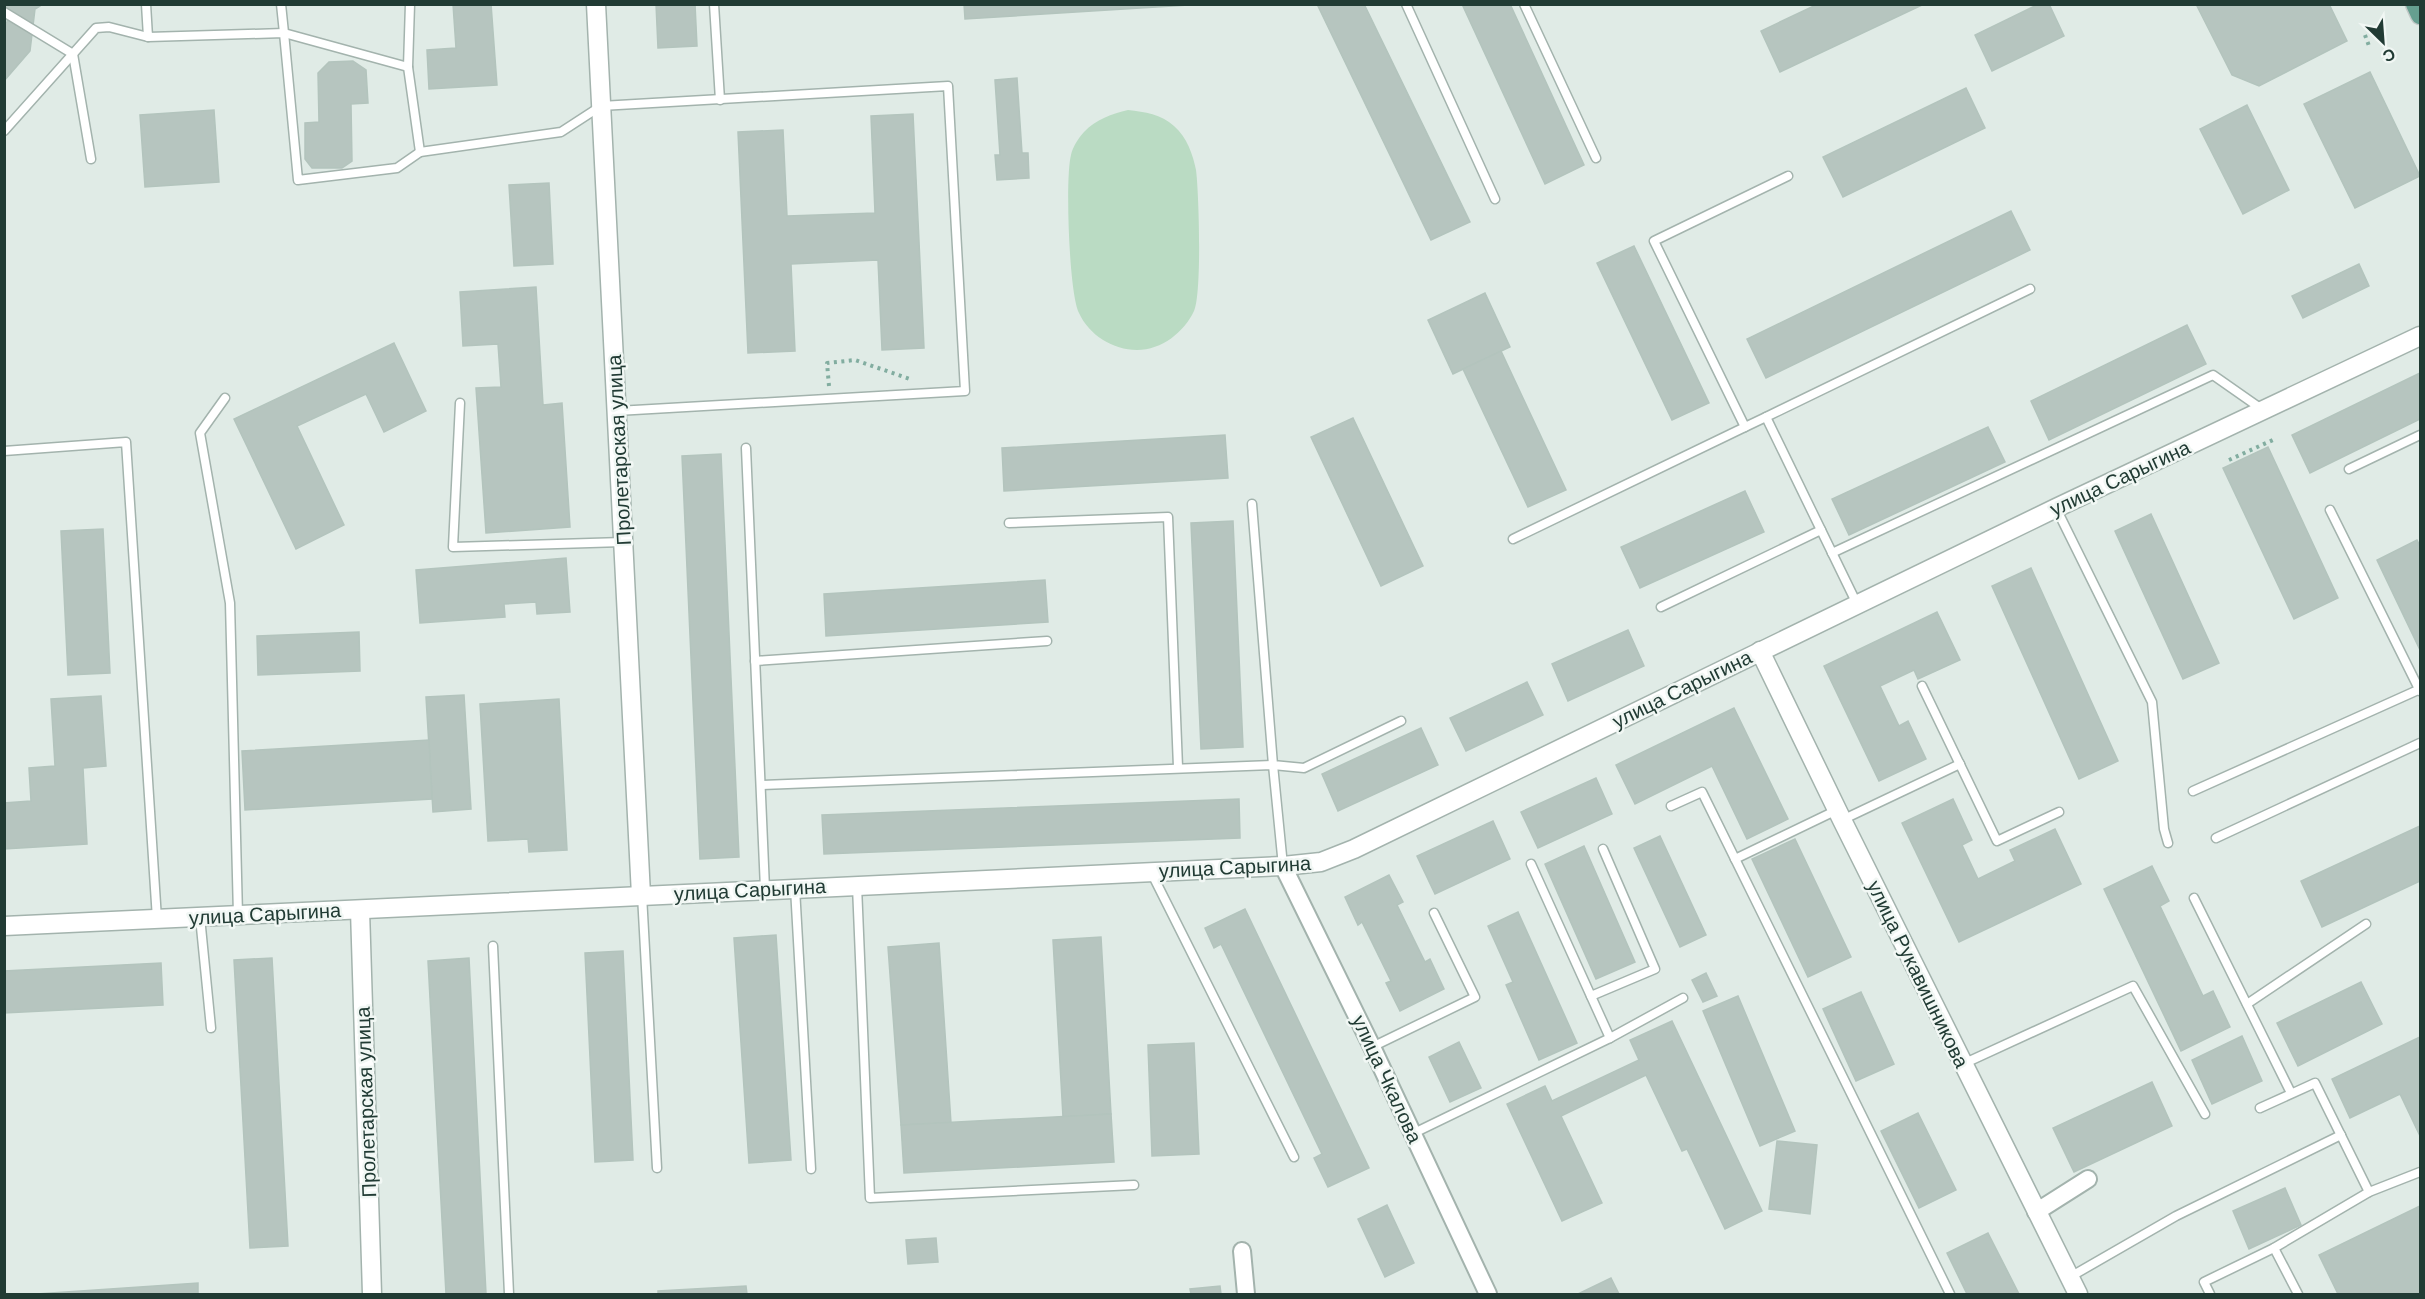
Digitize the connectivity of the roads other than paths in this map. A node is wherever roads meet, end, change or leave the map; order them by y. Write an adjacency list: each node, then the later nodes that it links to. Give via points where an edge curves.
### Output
1 (146, 4): 12 (lane)
2 (281, 4): 11 (lane)
3 (410, 4): 14 (lane)
4 (596, 4): 16 (street, Пролетарская улица)
5 (714, 4): 15 (lane)
6 (1406, 4): 22 (lane)
7 (1524, 4): 19 (lane)
8 (2415, 4): 10 (main road)
9 (4, 12): 13 (lane)
10 (2421, 15)
11 (284, 33): 12 (lane); 14 (lane); 18 (lane, via 298,180 398,168)
12 (148, 37): 13 (lane, via 109,27 96,28)
13 (74, 54): 17 (lane); 20 (lane)
14 (408, 67): 18 (lane)
15 (720, 100): 16 (lane); 28 (lane, via 948,86 965,391)
16 (601, 106): 18 (lane, via 561,132); 28 (street, Пролетарская улица)
17 (4, 131)
18 (420, 152)
19 (1596, 158)
20 (91, 159)
21 (1788, 176): 30 (lane, via 1654,241)
22 (1495, 199)
23 (2030, 290): 29 (lane)
24 (2421, 336): 27 (street, улица Сарыгина)
25 (225, 398): 74 (lane, via 200,434 230,603)
26 (460, 403): 41 (lane, via 453,547)
27 (2263, 410): 36 (street, улица Сарыгина); 42 (lane, via 2213,375)
28 (617, 411): 41 (street, Пролетарская улица)
29 (1766, 417): 30 (lane); 39 (lane)
30 (1745, 427): 40 (lane)
31 (2421, 435): 34 (lane)
32 (746, 448): 47 (lane)
33 (4, 451): 76 (lane, via 126,442)
34 (2349, 469)
35 (1252, 504): 53 (lane)
36 (2056, 508): 43 (street, улица Сарыгина); 61 (lane, via 2152,702 2163,829)
37 (2330, 510): 49 (lane)
38 (1009, 523): 54 (lane, via 1168,517)
39 (1821, 530): 42 (lane); 44 (lane)
40 (1513, 539)
41 (623, 542): 70 (street, Пролетарская улица)
42 (1832, 553): 43 (lane)
43 (1857, 604): 46 (street, улица Сарыгина)
44 (1660, 607)
45 (1047, 641): 47 (lane)
46 (1760, 651): 59 (street, улица Рукавишникова); 65 (street, улица Сарыгина, via 1354,849 1321,862)
47 (755, 661): 55 (lane)
48 (1922, 686): 52 (lane)
49 (2420, 691): 56 (lane)
50 (1401, 721): 53 (lane, via 1304,768)
51 (2421, 743): 60 (lane)
52 (1960, 764): 58 (lane, via 1997,841); 59 (lane)
53 (1273, 765): 54 (lane); 65 (lane)
54 (1178, 767): 55 (lane)
55 (761, 784): 69 (lane)
56 (2193, 791)
57 (1671, 806): 63 (lane, via 1702,792)
58 (2059, 812)
59 (1839, 815): 63 (lane); 86 (street, улица Рукавишникова)
60 (2216, 838)
61 (2168, 843)
62 (1603, 849): 80 (lane, via 1655,969)
63 (1735, 859): 107 (lane)
64 (1531, 864): 80 (lane)
65 (1282, 866): 66 (street, улица Сарыгина); 85 (street, улица Чкалова)
66 (1151, 872): 67 (street, улица Сарыгина); 92 (lane)
67 (857, 885): 68 (street, улица Сарыгина); 97 (lane, via 870,1198)
68 (795, 887): 69 (street, улица Сарыгина); 94 (lane)
69 (765, 889): 70 (street, улица Сарыгина)
70 (642, 895): 72 (street, улица Сарыгина); 93 (lane)
71 (2194, 898): 82 (lane)
72 (360, 910): 74 (street, улица Сарыгина); 103 (street, Пролетарская улица)
73 (1434, 913): 85 (lane, via 1475,997)
74 (238, 915): 75 (street, улица Сарыгина)
75 (200, 917): 76 (street, улица Сарыгина); 83 (lane)
76 (157, 919): 78 (street, улица Сарыгина)
77 (2366, 924): 82 (lane)
78 (4, 926)
79 (493, 946): 104 (lane)
80 (1591, 996): 84 (lane)
81 (1683, 999): 84 (lane)
82 (2247, 1004): 87 (lane)
83 (211, 1028)
84 (1610, 1038): 90 (lane)
85 (1372, 1047): 90 (street, улица Чкалова)
86 (1963, 1064): 89 (lane, via 2133,986); 99 (street, улица Рукавишникова)
87 (2291, 1093): 88 (lane); 91 (lane, via 2315,1083)
88 (2260, 1108)
89 (2205, 1113)
90 (1412, 1134): 106 (street, улица Чкалова)
91 (2341, 1135): 98 (lane); 102 (lane, via 2176,1216)
92 (1294, 1157)
93 (657, 1168)
94 (811, 1169)
95 (2421, 1172): 98 (lane)
96 (2088, 1179): 99 (street)
97 (1134, 1185)
98 (2369, 1192): 100 (lane)
99 (2036, 1212): 102 (street, улица Рукавишникова)
100 (2274, 1248): 109 (lane, via 2204,1282); 110 (lane)
101 (1242, 1251): 105 (street)
102 (2069, 1277): 108 (street, улица Рукавишникова)
103 (372, 1294)
104 (509, 1294)
105 (1246, 1294)
106 (1488, 1294)
107 (1950, 1294)
108 (2078, 1294)
109 (2210, 1294)
110 (2298, 1294)

